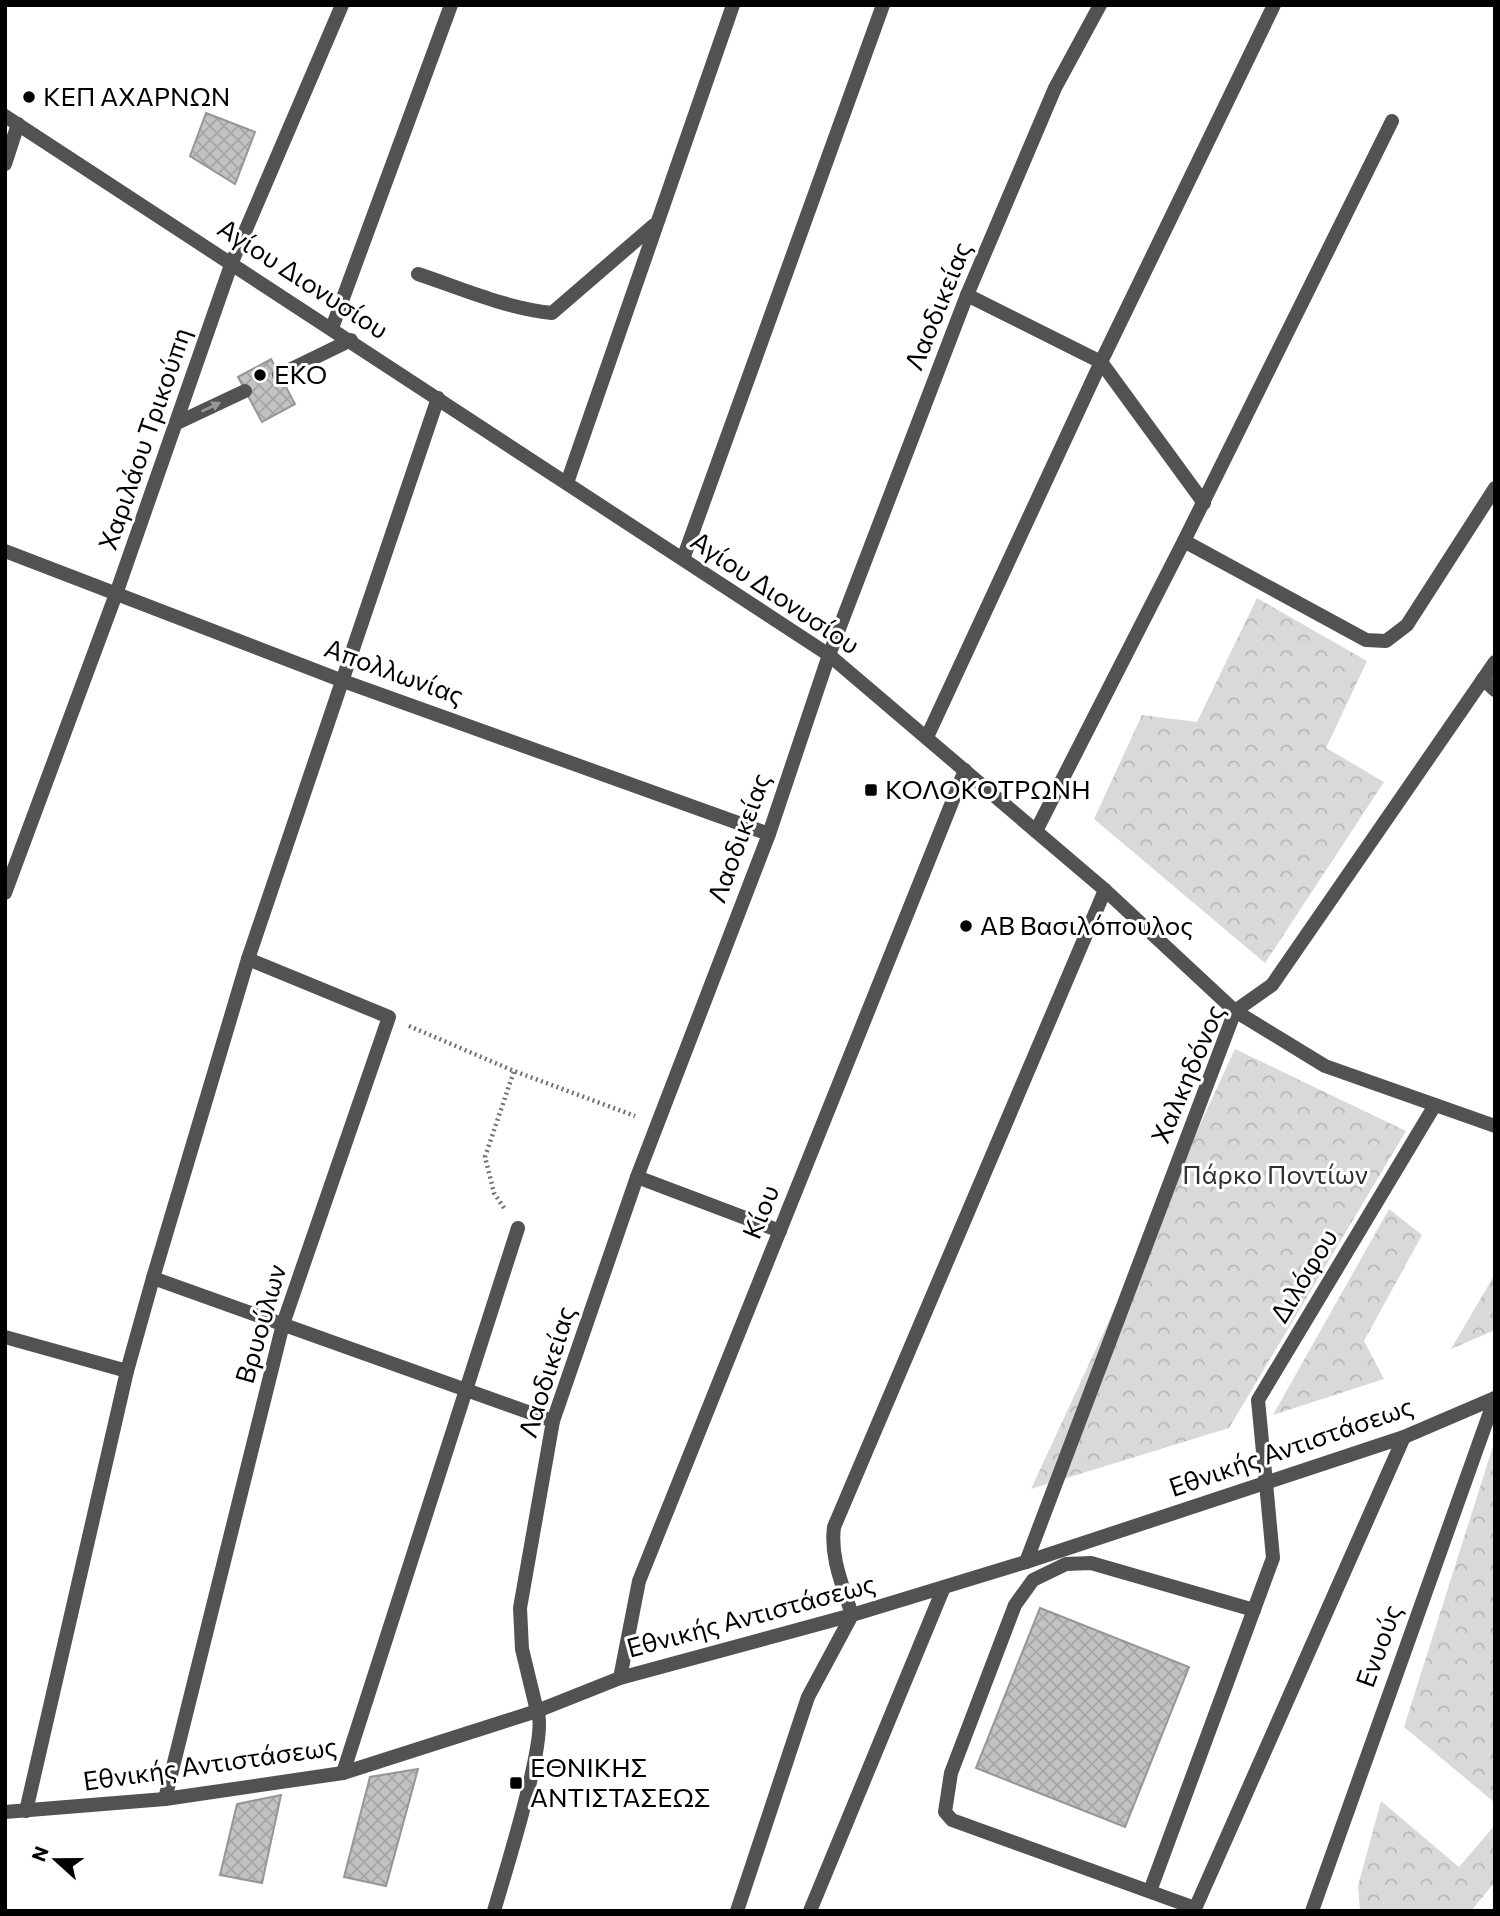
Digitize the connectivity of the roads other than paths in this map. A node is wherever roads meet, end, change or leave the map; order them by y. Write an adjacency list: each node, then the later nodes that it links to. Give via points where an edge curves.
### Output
1 (342, 5): 11 (street, Χαριλάου Τρικούπη)
2 (451, 5): 14 (street)
3 (733, 5): 10 (street)
4 (883, 5): 26 (street)
5 (1100, 5): 13 (street, Λαοδικείας, via 1055,88)
6 (1274, 5): 16 (street)
7 (12, 120): 9 (street); 11 (street, Αγίου Διονυσίου)
8 (1392, 121): 23 (street)
9 (5, 163)
10 (654, 225): 12 (street, via 552,313 489,300); 21 (street)
11 (232, 262): 14 (street, Αγίου Διονυσίου); 20 (street, Χαριλάου Τρικούπη)
12 (418, 274)
13 (967, 295): 16 (street); 28 (street, Λαοδικείας)
14 (332, 328): 15 (street, Αγίου Διονυσίου)
15 (351, 340): 17 (street); 19 (street, Αγίου Διονυσίου)
16 (1101, 362): 23 (street); 33 (street)
17 (279, 375)
18 (245, 391): 20 (street, one-way to 18)
19 (438, 398): 21 (street, Αγίου Διονυσίου); 31 (street)
20 (177, 423): 27 (street, Χαριλάου Τρικούπη)
21 (567, 483): 26 (street, Αγίου Διονυσίου)
22 (1495, 488): 24 (street, via 1407,625 1386,641 1366,640)
23 (1204, 503): 24 (street)
24 (1184, 541): 35 (street)
25 (5, 551): 27 (street, Απολλωνίας)
26 (683, 559): 28 (street, Αγίου Διονυσίου)
27 (116, 594): 31 (street, Απολλωνίας); 38 (street, Χαριλάου Τρικούπη)
28 (829, 655): 33 (street, Αγίου Διονυσίου); 36 (street, Λαοδικείας)
29 (1495, 662): 30 (street, Χαλκηδόνος)
30 (1483, 679): 32 (street); 40 (street, Χαλκηδόνος, via 1272,985)
31 (343, 681): 36 (street, Απολλωνίας); 39 (street)
32 (1495, 690)
33 (927, 737): 34 (street, Αγίου Διονυσίου)
34 (965, 770): 35 (street, Αγίου Διονυσίου); 45 (street, Κίου)
35 (1036, 831): 37 (street, Αγίου Διονυσίου)
36 (768, 834): 43 (street, Λαοδικείας)
37 (1105, 890): 40 (street, Αγίου Διονυσίου); 58 (street, via 834,1527 835,1562)
38 (5, 893)
39 (248, 959): 46 (street); 47 (street, Βρυούλων, via 389,1017)
40 (1235, 1011): 41 (street, Αγίου Διονυσίου, via 1325,1066); 55 (street, Χαλκηδόνος)
41 (1435, 1105): 42 (street, Αγίου Διονυσίου); 54 (street, Διλόφου, via 1258,1400)
42 (1495, 1126)
43 (637, 1177): 45 (street); 52 (street, Λαοδικείας)
44 (518, 1228): 50 (street)
45 (780, 1231): 59 (street, Κίου, via 639,1581)
46 (153, 1278): 47 (street); 49 (street)
47 (283, 1324): 50 (street); 62 (street, Βρυούλων)
48 (5, 1337): 49 (street)
49 (127, 1371): 63 (street)
50 (464, 1388): 52 (street); 61 (street)
51 (1495, 1398): 53 (street, Εθνικής Αντιστάσεως); 65 (street, Ενυούς)
52 (553, 1421): 60 (street, Λαοδικείας, via 520,1608 522,1649)
53 (1404, 1437): 54 (street, Εθνικής Αντιστάσεως); 67 (street)
54 (1266, 1483): 55 (street, Εθνικής Αντιστάσεως); 57 (street, Διλόφου, via 1273,1559)
55 (1026, 1562): 56 (street, Εθνικής Αντιστάσεως)
56 (944, 1587): 58 (street, Εθνικής Αντιστάσεως); 70 (street)
57 (1254, 1610): 66 (street, Διλόφου); 66 (street, via 1091,1563 1066,1564 1033,1580 1015,1605 951,1773 945,1812 952,1820)
58 (852, 1615): 59 (street, Εθνικής Αντιστάσεως); 69 (street, via 808,1698)
59 (620, 1678): 60 (street, Εθνικής Αντιστάσεως)
60 (537, 1712): 61 (street, Εθνικής Αντιστάσεως); 68 (street, Λαοδικείας, via 541,1719 537,1753)
61 (343, 1773): 62 (street, Εθνικής Αντιστάσεως)
62 (165, 1799): 63 (street, Εθνικής Αντιστάσεως)
63 (26, 1811): 64 (street, Εθνικής Αντιστάσεως)
64 (5, 1812)
65 (1321, 1880): 71 (street, Ενυούς); 72 (street)
66 (1150, 1891): 67 (street)
67 (1195, 1909)
68 (494, 1911)
69 (737, 1911)
70 (810, 1911)
71 (1312, 1911)
72 (1323, 1911)

